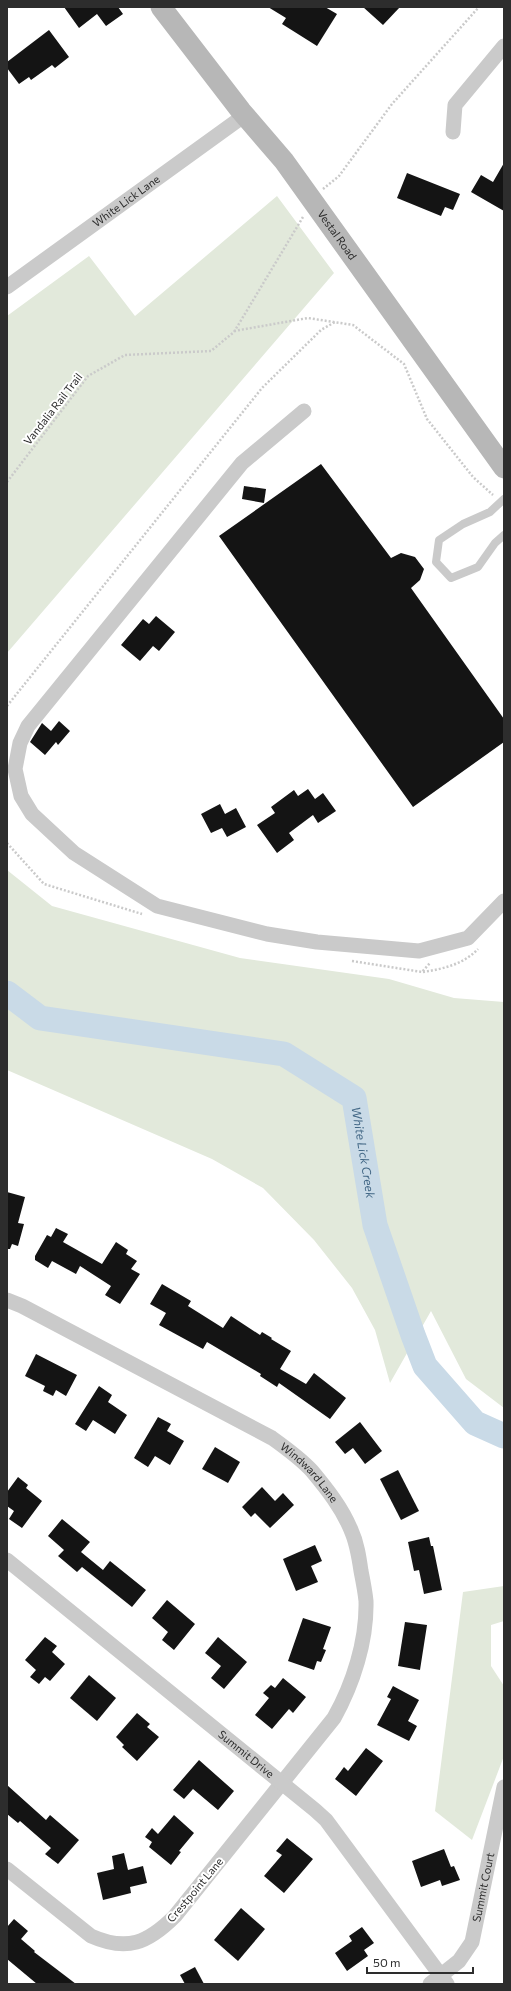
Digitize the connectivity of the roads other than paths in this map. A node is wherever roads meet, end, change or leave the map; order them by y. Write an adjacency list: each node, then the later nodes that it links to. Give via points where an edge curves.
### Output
1 (161, 7): 3 (street, Vestal Road)
2 (504, 46): 4 (street, via 455,104)
3 (245, 115): 5 (street, White Lick Lane); 7 (street, Vestal Road, via 284,161)
4 (453, 132)
5 (7, 287)
6 (304, 411): 10 (street, via 242,463 28,726 20,743 15,769 21,796 32,814 74,853 157,906 267,934 316,942 419,951 468,938)
7 (504, 468)
8 (501, 500): 9 (lane, via 490,512 462,524 439,540 436,562 451,578 478,567)
9 (504, 535)
10 (504, 901)
11 (7, 1300): 13 (street, Windward Lane, via 272,1438 311,1470 341,1510 358,1549 366,1601 359,1657 351,1683 334,1718)
12 (7, 1560): 13 (street, Summit Drive)
13 (282, 1783): 15 (street, Crestpoint Lane, via 175,1916 159,1931 141,1942 119,1944 104,1942 91,1936); 16 (street, Summit Drive, via 326,1820)
14 (504, 1787): 16 (street, Summit Court, via 472,1942 459,1962)
15 (7, 1869)
16 (439, 1981)

